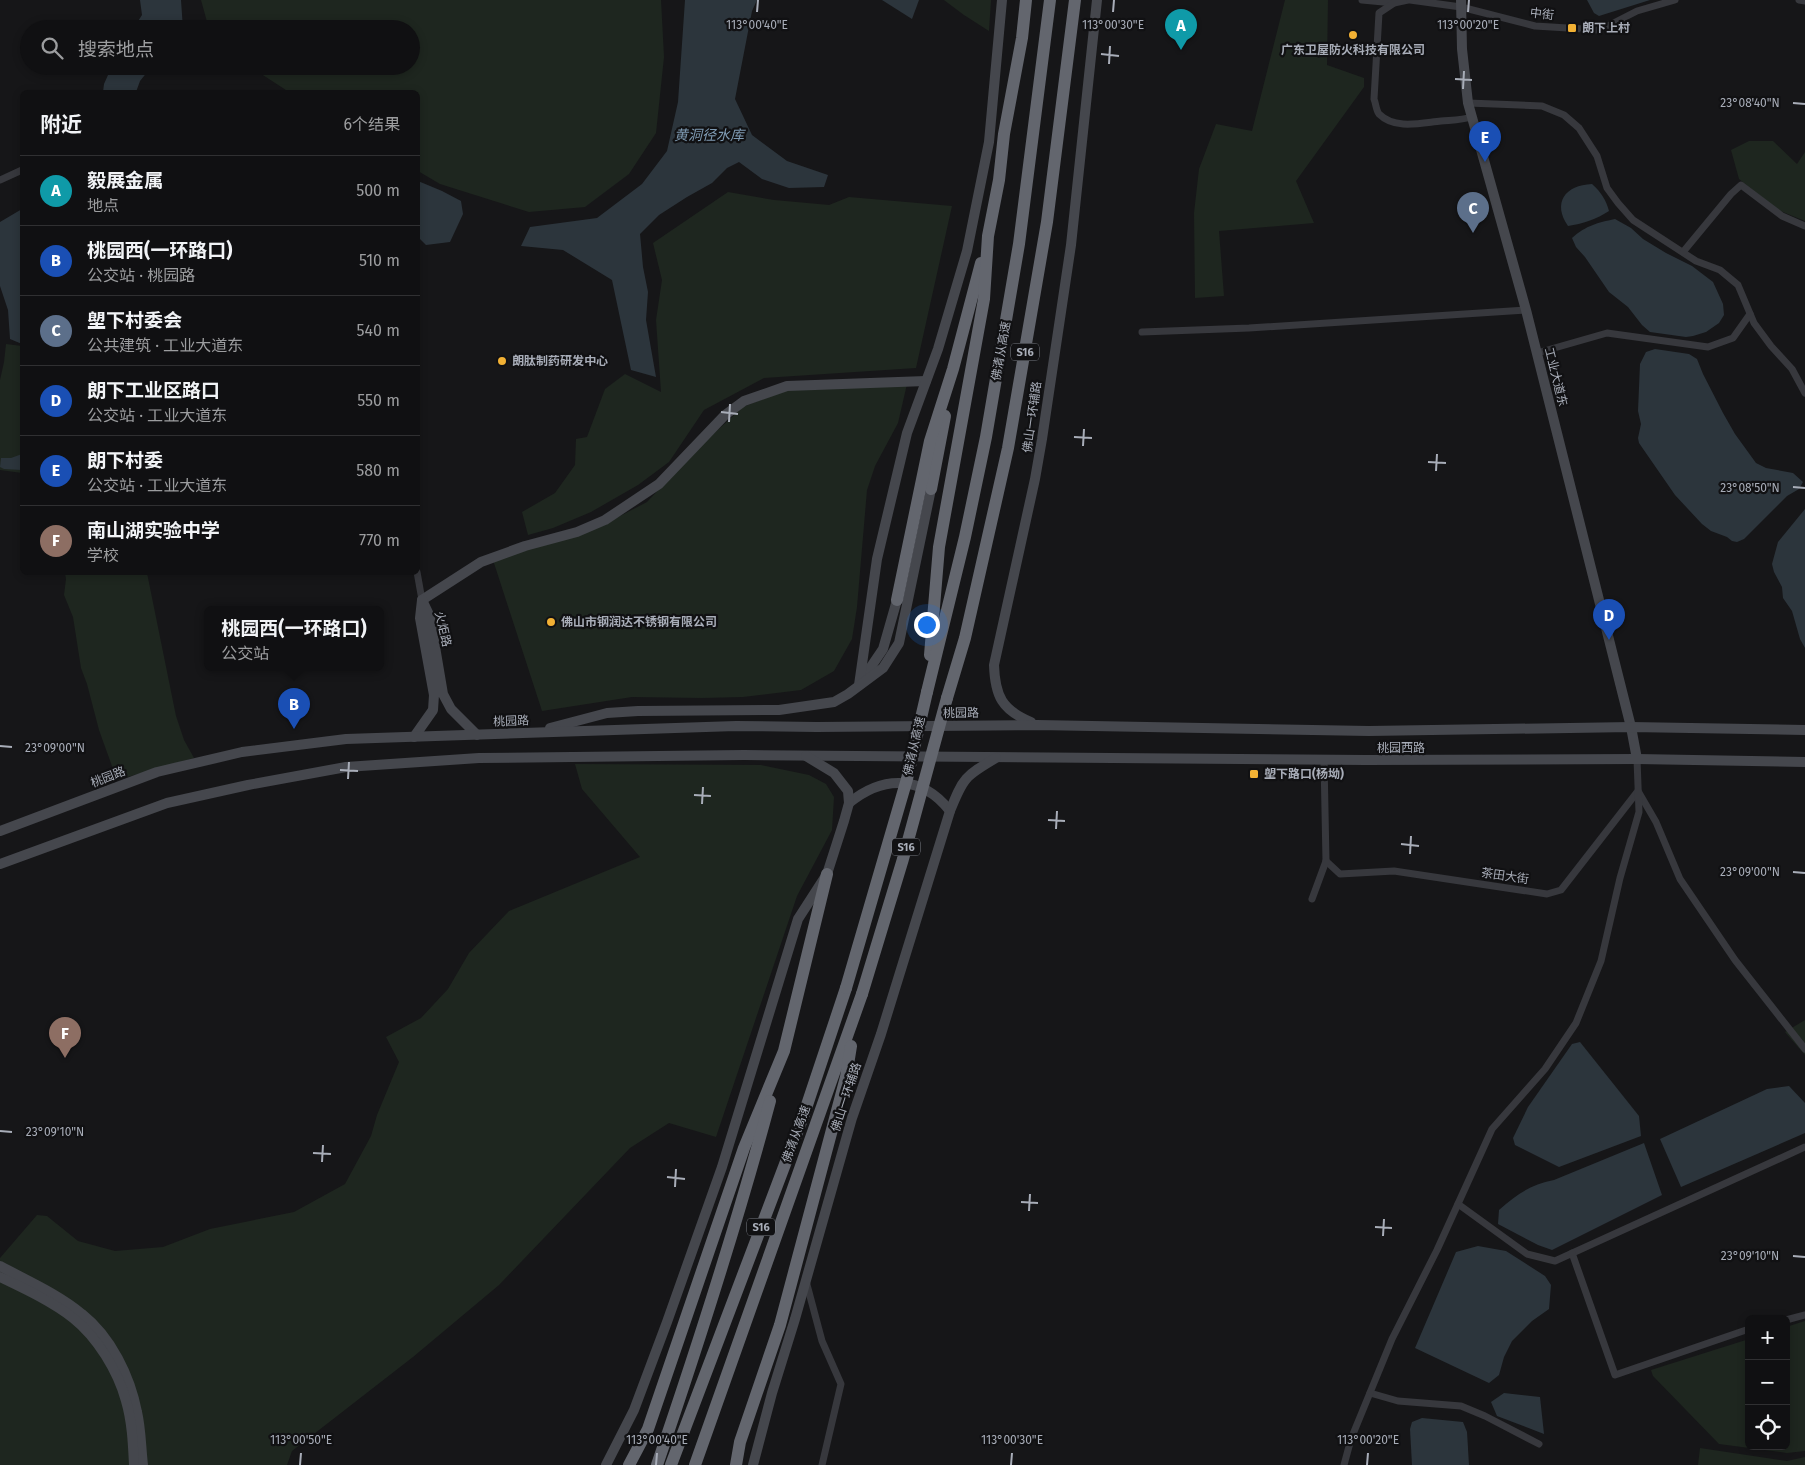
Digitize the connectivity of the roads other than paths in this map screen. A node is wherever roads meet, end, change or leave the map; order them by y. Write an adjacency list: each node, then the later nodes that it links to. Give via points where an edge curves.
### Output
1 (1002, 0): 27 (main road, via 989,142 968,251)
2 (1019, 0): 14 (highway)
3 (1026, 0): 14 (highway)
4 (1050, 0): 34 (highway, 佛清从高速 / S16, via 1019,244 986,437)
5 (1075, 0): 54 (highway, 佛清从高速 / S16, bridge, via 1047,222 1008,448 967,630)
6 (1097, 0): 35 (main road, 佛山一环辅路, via 1068,264 1042,440 994,665 998,696 1005,706 1017,717)
7 (1362, 0): 12 (street, 中街)
8 (1409, 0): 12 (street, 中街); 13 (street, 中街)
9 (1675, 0): 13 (street, 中街, via 1636,11 1600,30 1535,26)
10 (1799, 0): 11 (street)
11 (1805, 0)
12 (1394, 3): 16 (street, via 1379,13 1374,99 1378,112 1388,120 1409,124)
13 (1461, 3): 15 (main road, 工业大道东)
14 (1014, 83): 20 (highway)
15 (1468, 103): 16 (main road, 工业大道东); 21 (street, via 1542,106 1564,115 1578,128 1597,156 1607,188 1618,203 1633,220)
16 (1472, 117): 22 (main road, 工业大道东)
17 (20, 171): 18 (street)
18 (0, 180)
19 (1805, 226): 21 (street, via 1782,216 1740,186)
20 (988, 236): 26 (highway); 34 (highway, via 984,299 939,547)
21 (1683, 252): 23 (street, via 1720,270 1738,285)
22 (1526, 310): 24 (street); 25 (main road, 工业大道东)
23 (1750, 314): 25 (street, via 1734,338 1708,347 1607,333); 28 (street, via 1771,346 1792,369)
24 (1142, 332)
25 (1537, 353): 36 (main road, 工业大道东)
26 (953, 370): 29 (highway); 32 (highway, via 930,441)
27 (926, 381): 31 (main road, via 787,386 744,400 725,415 659,484 605,520 480,562); 33 (main road, via 907,433 878,559)
28 (1805, 393)
29 (931, 489): 33 (main road, via 899,643 883,668)
30 (418, 575): 31 (street)
31 (422, 600): 39 (main road, 火炬路, via 430,617 443,694 451,709); 40 (main road, 火炬路, via 420,618 434,695 433,710)
32 (897, 600): 33 (main road, via 883,648)
33 (858, 685): 38 (main road, via 834,702 814,706 779,710 638,710 607,713)
34 (927, 692): 73 (highway, 佛清从高速 / S16, bridge, via 904,787 846,988 804,1114)
35 (1037, 725): 36 (main road, 桃园西路, via 1369,731); 38 (main road, 桃园路, via 736,726)
36 (1631, 727): 37 (main road, 桃园西路); 43 (main road, 工业大道东)
37 (1805, 730)
38 (532, 733): 39 (main road, 桃园路)
39 (477, 735): 40 (main road, 桃园路)
40 (414, 737): 49 (main road, 桃园路, via 346,739 242,752 158,772)
41 (805, 755): 42 (main road); 47 (main road, via 841,780 848,791); 51 (main road, via 479,758 346,766 167,803)
42 (996, 757): 44 (main road, 桃园西路); 48 (main road, 佛山一环辅路, via 972,771 962,783)
43 (1637, 759): 44 (main road, 桃园西路); 45 (main road, 桃园西路); 46 (street)
44 (1324, 760): 50 (street)
45 (1805, 762)
46 (1638, 791): 50 (street, 茶田大街, via 1561,890 1547,894 1394,871 1340,874); 55 (street, via 1656,822 1680,879 1735,960); 58 (street, via 1638,812 1601,961 1576,1023 1545,1069 1492,1129)
47 (849, 803): 48 (main road, via 862,792 899,782 933,794); 52 (main road)
48 (950, 811): 62 (main road, 佛山一环辅路, via 852,1118)
49 (0, 831)
50 (1326, 862): 53 (street)
51 (0, 864)
52 (828, 874): 56 (highway); 70 (main road, via 798,919 703,1222 634,1410)
53 (1312, 899)
54 (857, 1012): 74 (highway, 佛清从高速 / S16); 75 (highway, via 846,1077 780,1325 740,1442)
55 (1805, 1049)
56 (784, 1051): 71 (highway, via 744,1148 648,1430); 72 (highway, via 745,1193)
57 (1805, 1147): 59 (street)
58 (1458, 1204): 59 (street, via 1527,1254 1554,1261); 66 (street, via 1392,1339)
59 (1572, 1253): 65 (street, via 1615,1375)
60 (0, 1266): 69 (main road, via 83,1314 103,1336 131,1388 138,1413)
61 (0, 1277): 68 (main road, via 55,1305 96,1340 126,1400)
62 (806, 1280): 76 (main road, 佛山一环辅路); 77 (street, via 822,1342 841,1384)
63 (1805, 1315): 64 (street)
64 (1790, 1319)
65 (1745, 1330)
66 (1370, 1393): 67 (street, via 1398,1401 1460,1406); 78 (street)
67 (1539, 1444)
68 (134, 1465)
69 (143, 1465)
70 (606, 1465)
71 (629, 1465)
72 (657, 1465)
73 (671, 1465)
74 (695, 1465)
75 (736, 1465)
76 (753, 1465)
77 (822, 1465)
78 (1344, 1465)

